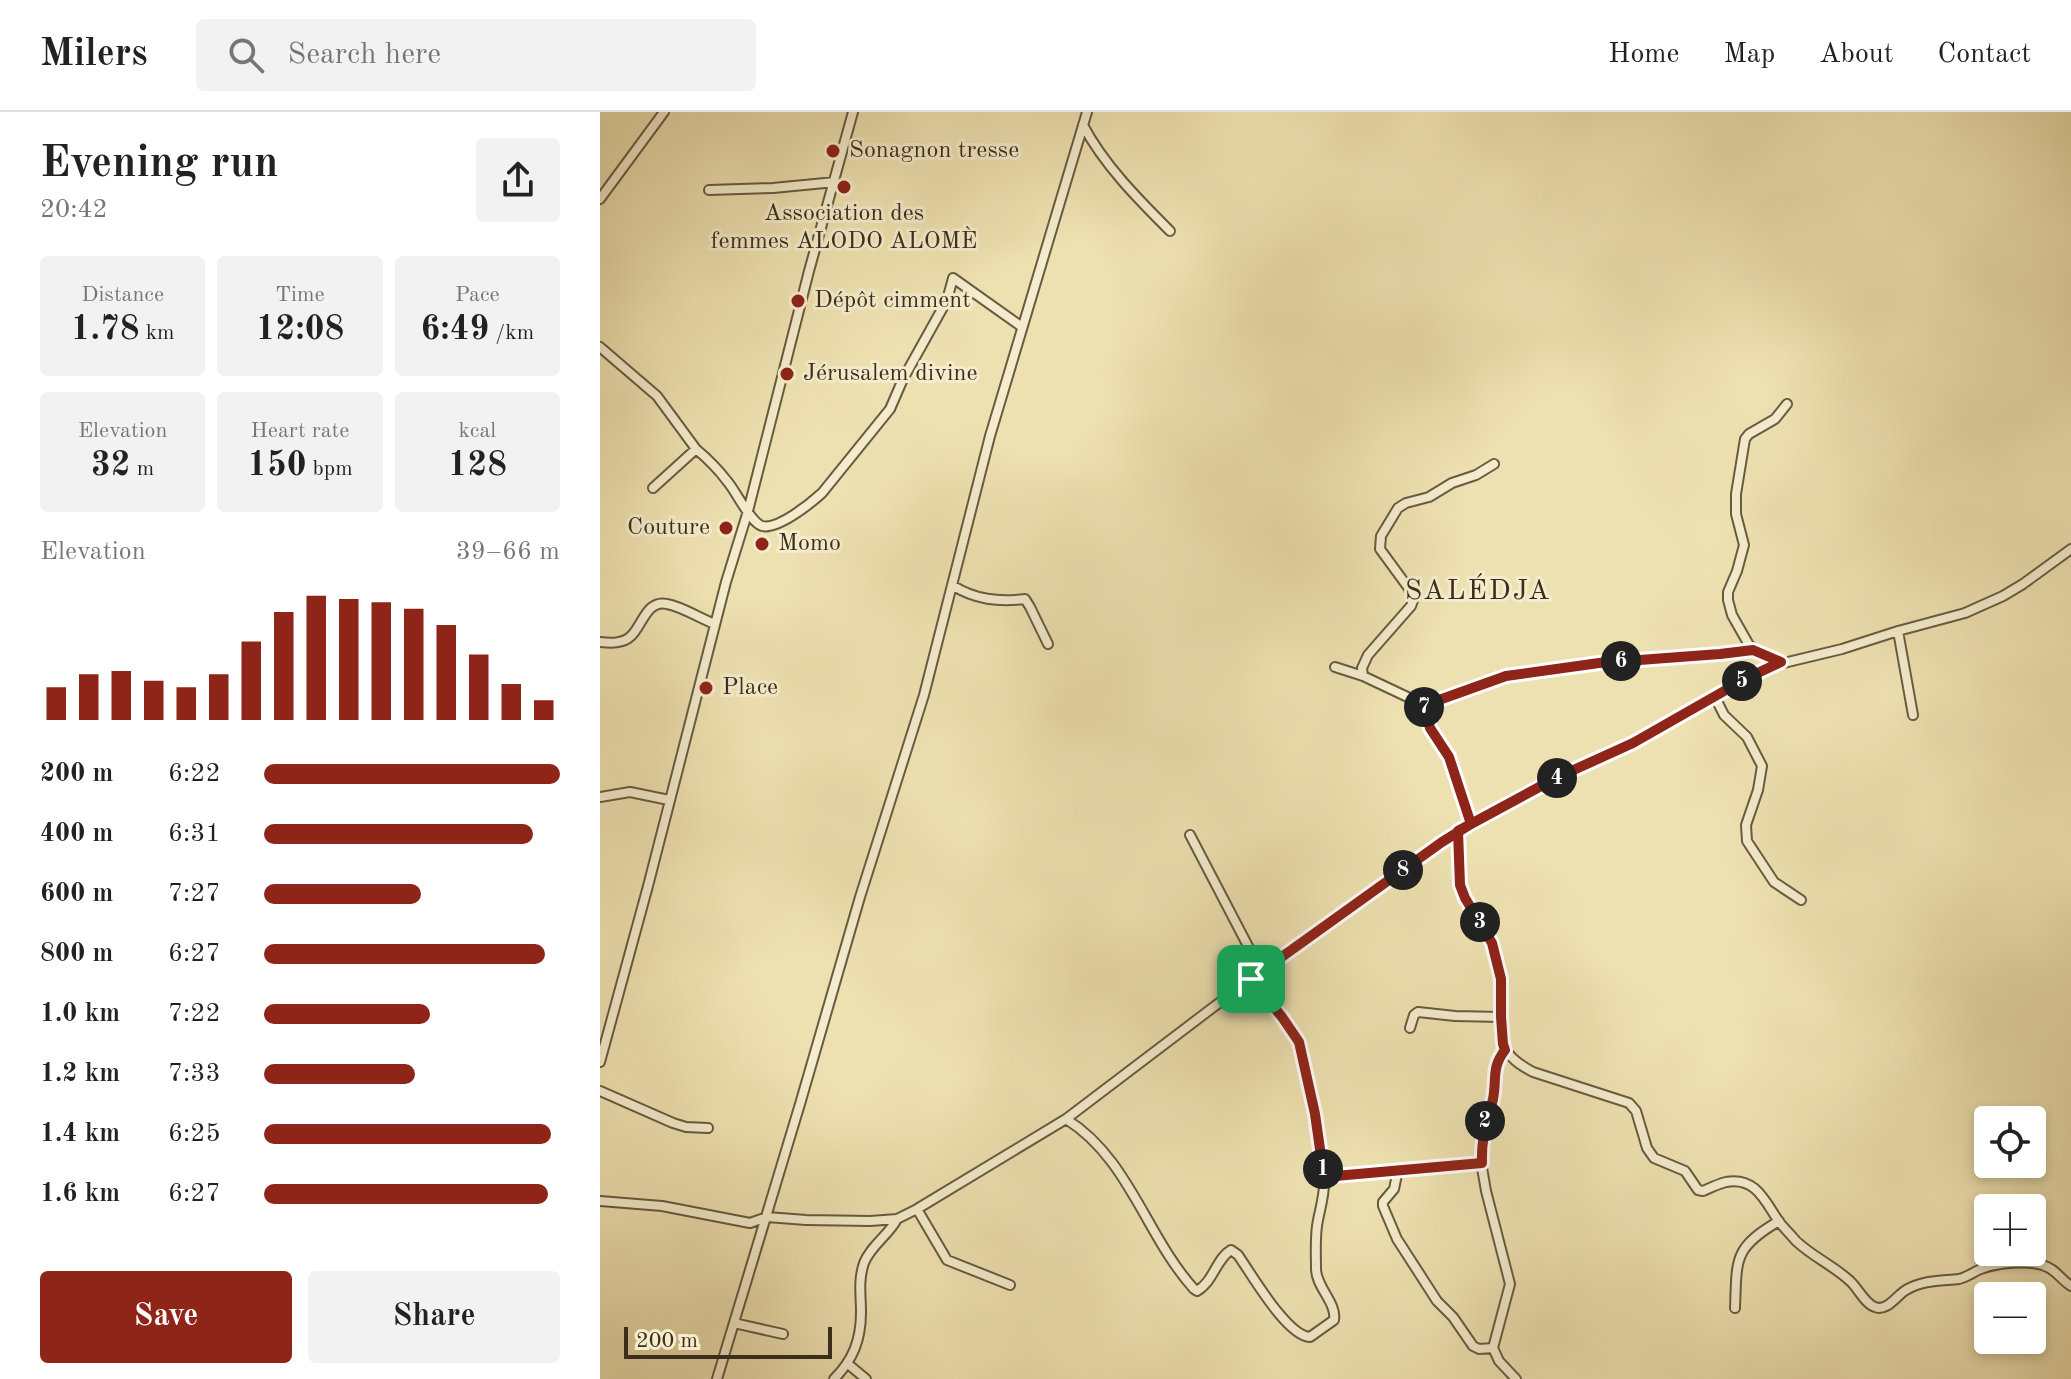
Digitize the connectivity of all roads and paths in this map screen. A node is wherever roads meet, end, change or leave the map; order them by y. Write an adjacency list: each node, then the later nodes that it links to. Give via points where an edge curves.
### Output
1 (664, 112): 7 (street)
2 (853, 112): 5 (street)
3 (1087, 112): 4 (street)
4 (1083, 125): 8 (street, via 1104,159); 9 (street)
5 (835, 182): 6 (street); 15 (street)
6 (709, 190)
7 (600, 199)
8 (1170, 231)
9 (1022, 327): 15 (street, via 953,278 947,300 890,409 822,493 785,520 767,526); 17 (street)
10 (600, 347): 12 (street, via 657,396)
11 (1787, 404): 22 (street, via 1746,437 1738,476 1736,514 1744,545 1728,600)
12 (696, 449): 14 (street); 15 (street)
13 (1494, 464): 25 (street, via 1406,503 1386,526 1380,549 1414,598 1368,655)
14 (653, 488)
15 (748, 511): 18 (street)
16 (2071, 549): 19 (street, via 1985,605)
17 (952, 585): 21 (street, via 981,599 1025,599); 49 (street, via 916,723)
18 (715, 624): 20 (street, via 657,603 631,636); 30 (street)
19 (1898, 631): 23 (street); 28 (street)
20 (600, 642)
21 (1048, 644)
22 (1753, 650): 23 (street); 27 (street, via 1529,672)
23 (1781, 662): 26 (street)
24 (1335, 667): 25 (street)
25 (1363, 676): 27 (street)
26 (1715, 697): 31 (street); 34 (street, via 1762,766 1746,825 1747,841 1774,882)
27 (1423, 702): 31 (street, via 1430,728 1449,757)
28 (1913, 715)
29 (600, 797): 30 (street, via 630,792)
30 (669, 800): 40 (street)
31 (1471, 824): 32 (street)
32 (1458, 831): 35 (street); 37 (street, via 1460,885 1492,943 1501,979)
33 (1190, 835): 35 (street)
34 (1801, 900)
35 (1261, 971): 36 (street)
36 (1251, 979): 42 (street); 46 (street, via 1299,1042)
37 (1501, 1017): 38 (street, via 1418,1012); 39 (street)
38 (1410, 1028)
39 (1505, 1050): 44 (street, via 1495,1065); 51 (street, via 1533,1072 1629,1103 1654,1158 1685,1171 1700,1191 1726,1182 1748,1185 1765,1198)
40 (600, 1062)
41 (600, 1091): 43 (street, via 673,1123)
42 (1066, 1119): 46 (street, via 1110,1157 1194,1289 1206,1285 1231,1250 1291,1327 1307,1337 1335,1316 1316,1273); 48 (street)
43 (708, 1128)
44 (1482, 1163): 45 (street); 57 (street, via 1510,1284)
45 (1398, 1170): 46 (street); 57 (street, via 1394,1189 1383,1202 1397,1239 1473,1346)
46 (1324, 1177)
47 (600, 1201): 49 (street, via 662,1206 750,1223)
48 (917, 1209): 50 (street); 52 (street, via 947,1260)
49 (767, 1217): 50 (street); 55 (street)
50 (897, 1219): 58 (street, via 863,1268 861,1328)
51 (1779, 1221): 53 (street, via 1877,1308 1919,1285 2002,1265 2045,1266); 54 (street, via 1754,1236 1740,1253)
52 (1010, 1285)
53 (2071, 1286)
54 (1735, 1308)
55 (734, 1323): 56 (street); 59 (street)
56 (783, 1334)
57 (1493, 1348): 62 (street)
58 (848, 1364): 60 (street); 61 (street)
59 (717, 1379)
60 (834, 1379)
61 (866, 1379)
62 (1516, 1379)

